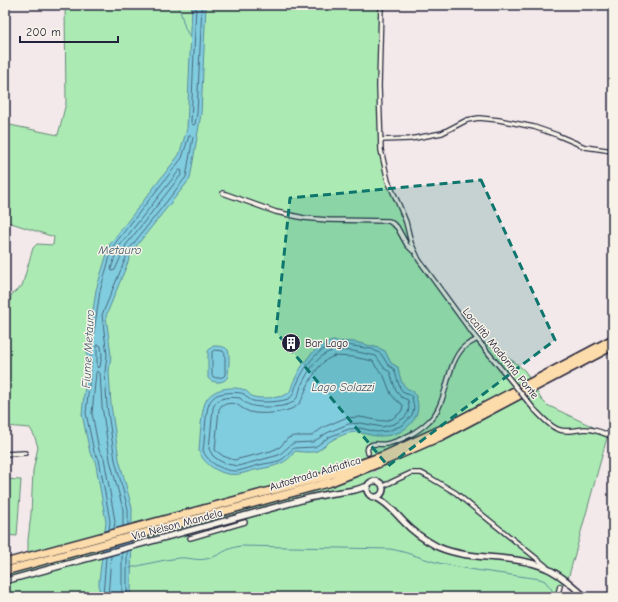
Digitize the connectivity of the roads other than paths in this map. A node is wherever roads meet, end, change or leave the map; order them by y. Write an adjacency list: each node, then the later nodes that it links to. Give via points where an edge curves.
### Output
1 (381, 5): 2 (street, Località Madonna Ponte)
2 (380, 140): 3 (street, via 435,135 467,120 479,118 534,127 585,147); 5 (street, Località Madonna Ponte, via 388,181 406,222)
3 (613, 152)
4 (223, 193): 5 (street, Località Madonna Ponte, via 276,212 304,218 389,221 397,227)
5 (414, 252): 6 (street, Località Madonna Ponte)
6 (477, 339): 9 (street, Località Madonna Ponte, bridge, via 533,408 557,429 596,430); 11 (street, via 461,350 434,416 409,435 396,441 372,444 368,448)
7 (613, 339): 20 (highway, Autostrada Adriatica, via 442,429 385,455 329,475)
8 (613, 346): 20 (highway, Autostrada Adriatica, via 442,436 387,460 331,482)
9 (613, 437)
10 (25, 453): 12 (street)
11 (368, 453)
12 (5, 454)
13 (368, 486): 14 (main road, via 370,482 376,481); 15 (main road, Via Nelson Mandela); 17 (main road)
14 (383, 486): 16 (main road); 26 (street, via 412,473 421,473 456,492 542,564)
15 (355, 490): 17 (main road, Via Nelson Mandela); 27 (main road, Via Nelson Mandela, via 309,498)
16 (383, 493): 18 (main road); 19 (main road)
17 (368, 494): 18 (main road)
18 (377, 498): 19 (main road)
19 (388, 505): 30 (main road, via 416,533 438,547 468,556 518,560 545,568 561,577)
20 (192, 516): 24 (highway, Autostrada Adriatica)
21 (245, 522): 22 (street)
22 (190, 538)
23 (5, 563): 24 (highway, Autostrada Adriatica)
24 (17, 564): 25 (highway, Autostrada Adriatica)
25 (5, 571)
26 (567, 578)
27 (5, 581)
28 (560, 586): 29 (street)
29 (557, 597)
30 (585, 597)

